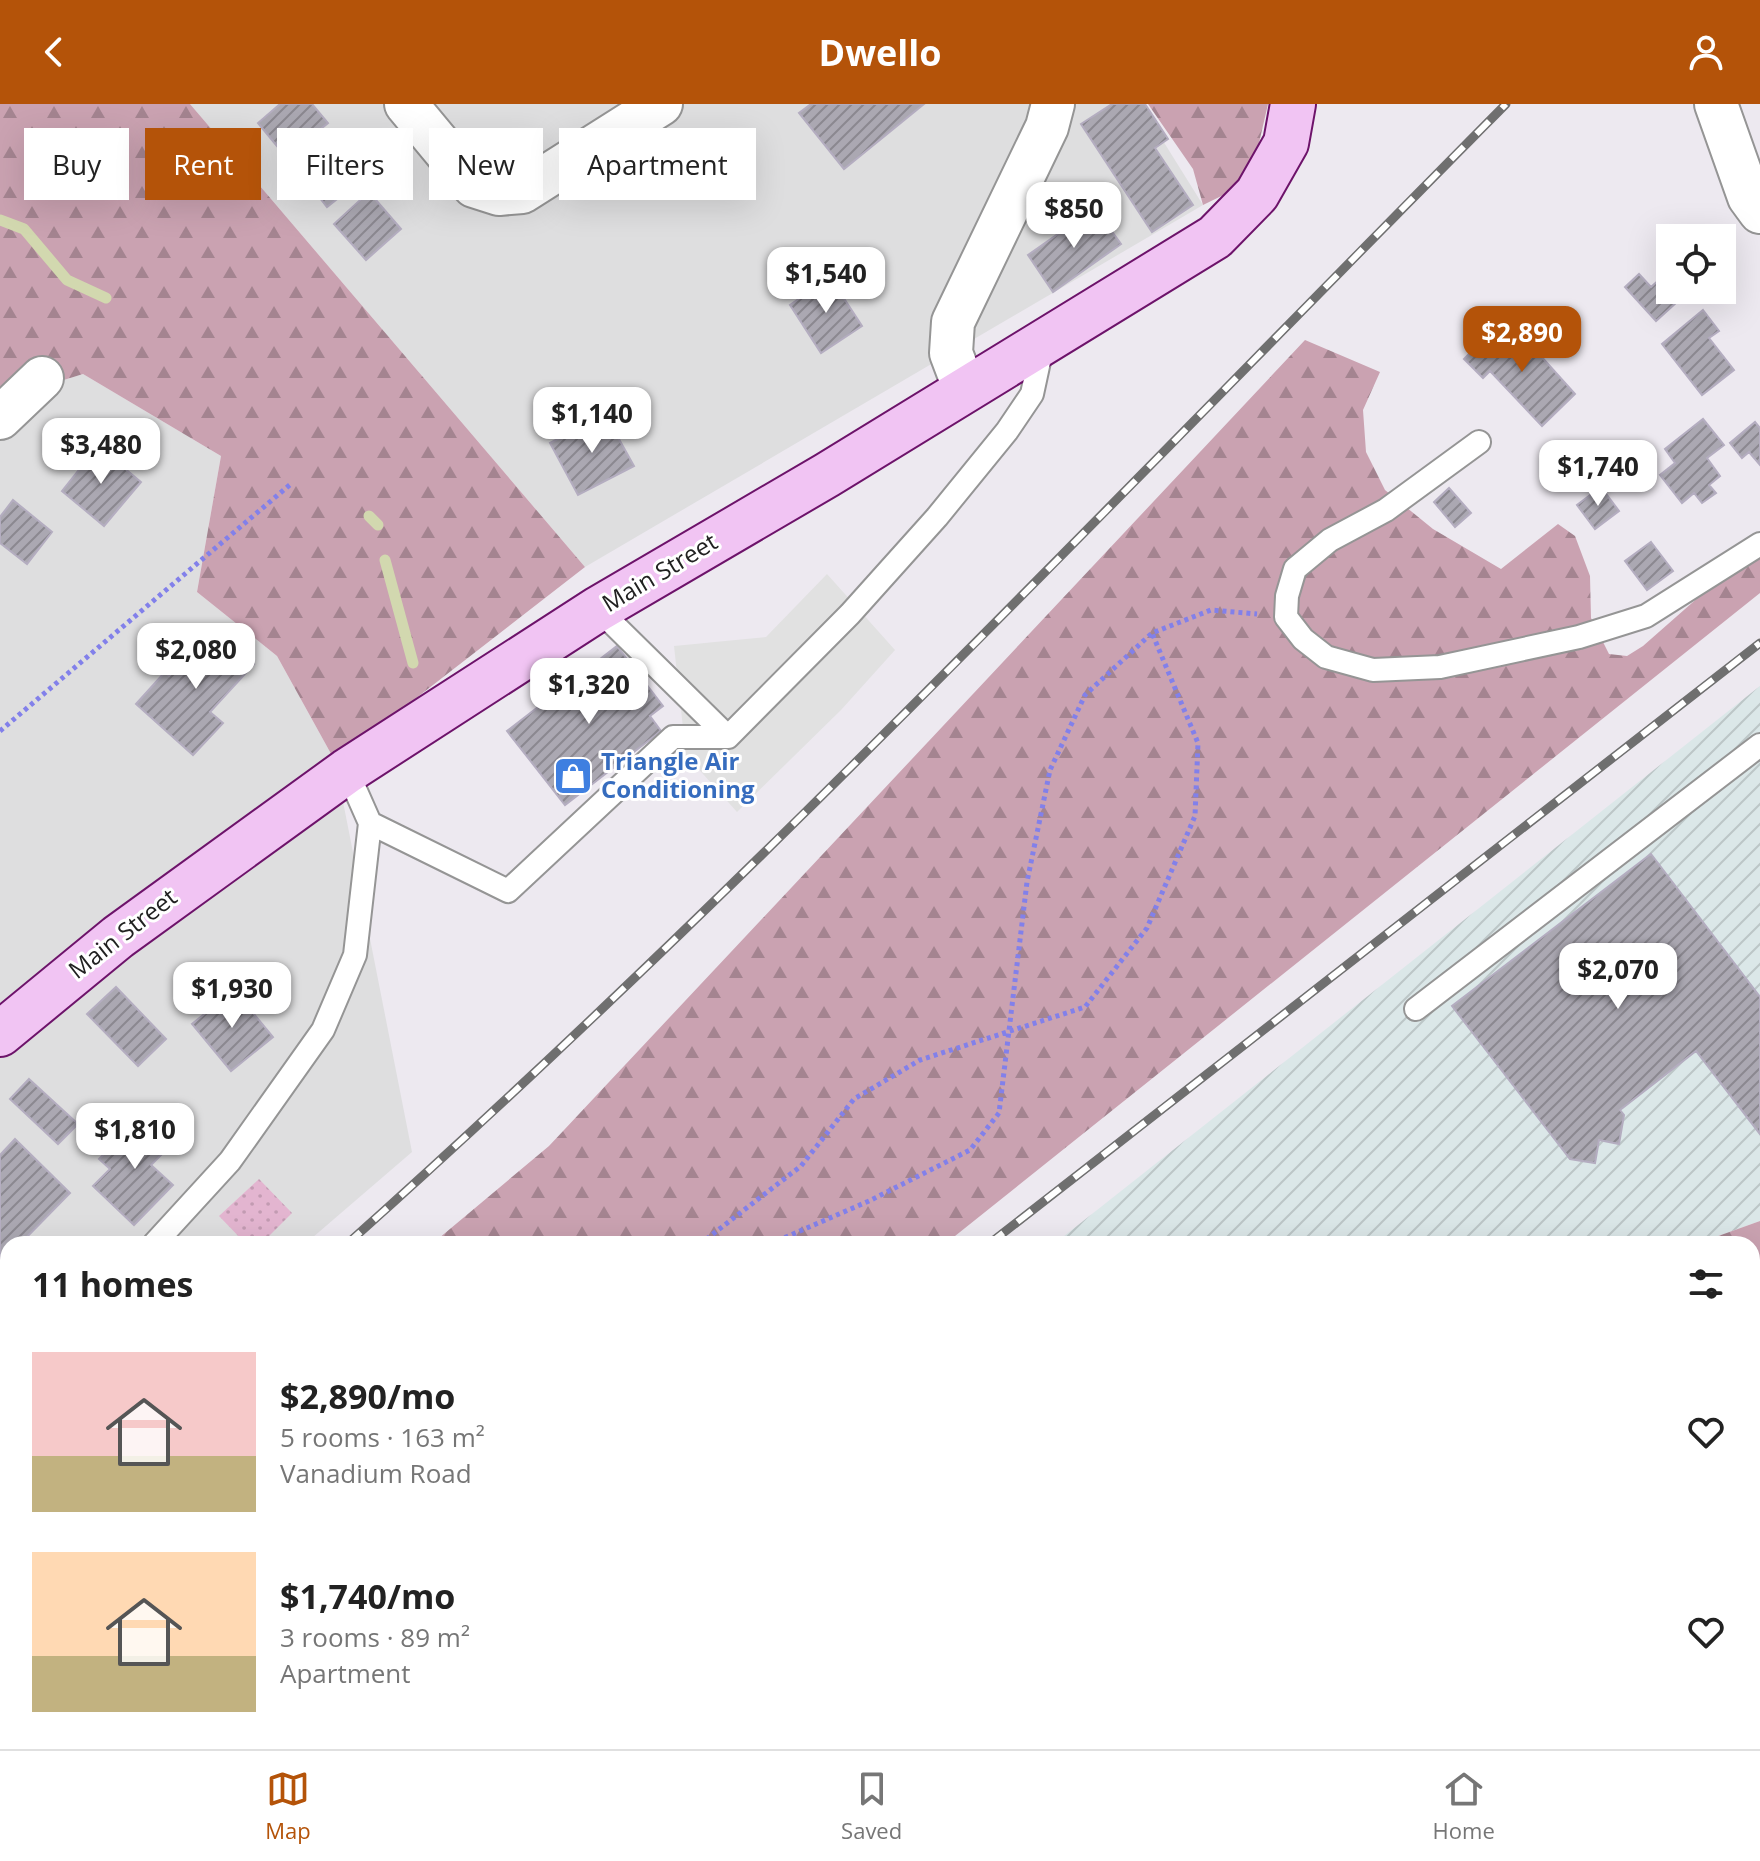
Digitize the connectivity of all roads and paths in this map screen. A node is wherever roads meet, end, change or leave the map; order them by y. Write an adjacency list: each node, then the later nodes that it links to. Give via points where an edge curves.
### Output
1 (406, 104): 2 (street, via 474,186 499,194 522,192)
2 (661, 104)
3 (1053, 104): 9 (street, via 1047,127 953,322 951,353)
4 (1293, 104): 7 (street, Main Street, via 1286,143 1257,194 1215,237)
5 (1716, 104): 6 (street, via 1749,197)
6 (1760, 212)
7 (1043, 342): 9 (street, Main Street); 18 (lane, via 1032,394 1007,431 850,614)
8 (42, 378): 10 (street)
9 (965, 390): 14 (street, Main Street)
10 (0, 418)
11 (1479, 442): 15 (lane, via 1295,569)
12 (292, 483): 17 (path)
13 (1760, 544): 15 (lane, via 1646,616 1579,637 1440,667 1373,670 1326,657)
14 (598, 609): 18 (lane); 20 (street, Main Street)
15 (1286, 617): 16 (path, via 1211,610)
16 (1152, 633): 23 (path, via 1085,695 1050,770 1027,882); 23 (path, via 1198,743 1195,816 1147,928 1085,1007)
17 (0, 731)
18 (728, 737): 21 (lane, via 673,737 508,891)
19 (1760, 745): 22 (lane)
20 (347, 771): 21 (lane); 24 (street, Main Street, via 118,937)
21 (370, 823): 25 (lane, via 355,955 323,1030 230,1161)
22 (1416, 1009)
23 (1007, 1031): 26 (path, via 920,1060 854,1099 801,1166); 27 (path, via 999,1113 970,1150)
24 (0, 1034)
25 (161, 1236)
26 (710, 1236)
27 (788, 1236)

